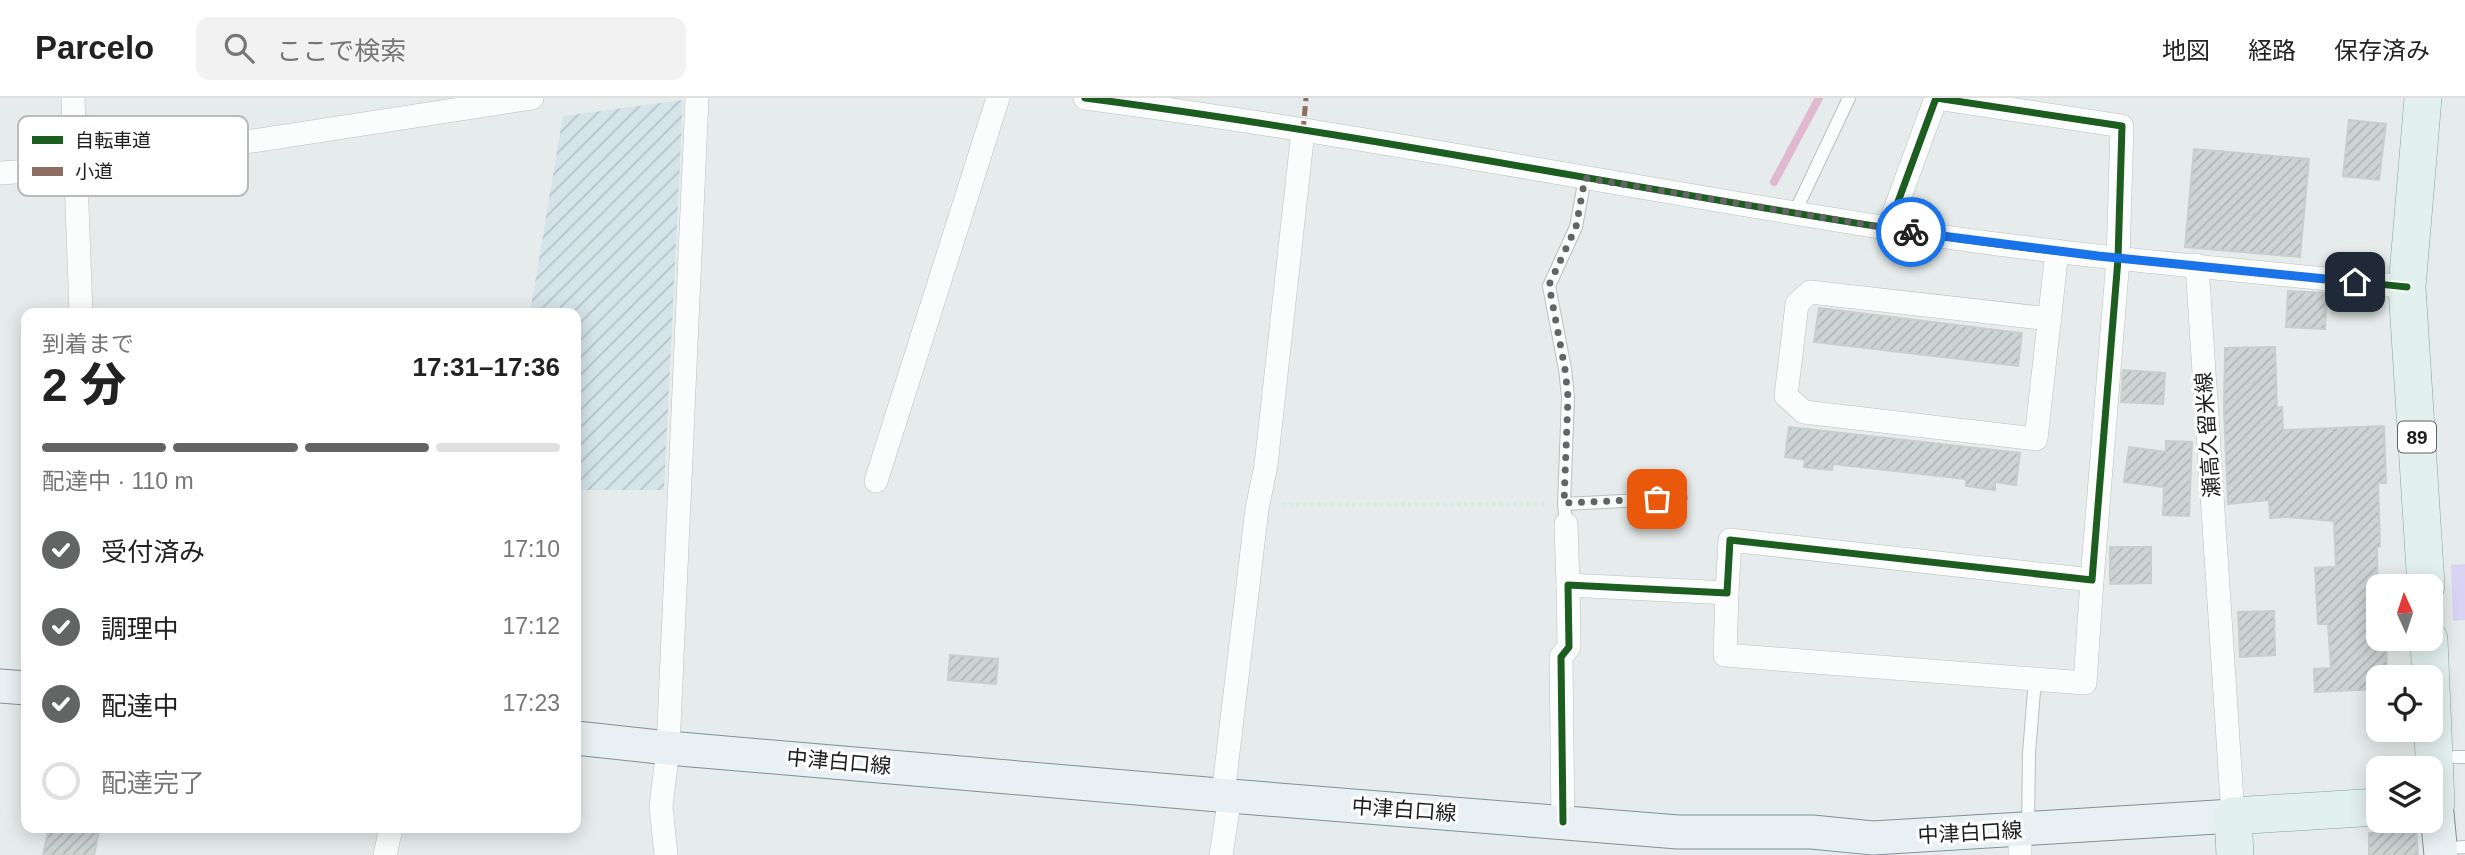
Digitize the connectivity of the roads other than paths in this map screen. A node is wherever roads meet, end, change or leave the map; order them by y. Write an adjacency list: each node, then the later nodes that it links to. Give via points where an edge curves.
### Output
1 (73, 98): 8 (street)
2 (532, 98): 10 (street)
3 (697, 98): 33 (street)
4 (998, 98): 23 (street)
5 (1085, 98): 9 (street)
6 (1849, 98): 15 (lane)
7 (2423, 98): 20 (main road, 89)
8 (74, 116)
9 (1303, 131): 13 (street); 35 (street)
10 (248, 142)
11 (18, 172): 12 (street)
12 (0, 173)
13 (1585, 178): 15 (street); 25 (lane, via 1576,227 1549,285 1568,397)
14 (78, 196): 21 (street)
15 (1794, 212): 16 (street)
16 (1888, 229): 17 (street); 18 (street, via 1936,99 2122,126)
17 (2057, 251): 18 (street); 22 (street)
18 (2118, 259): 19 (street); 27 (street)
19 (2197, 265): 20 (street); 37 (street, 瀬高久留米線)
20 (2407, 287): 26 (main road, 89)
21 (82, 308)
22 (2050, 319): 22 (street, via 1810,292 1797,304 1786,396 1804,412 2036,439)
23 (876, 481)
24 (1681, 498): 25 (lane)
25 (1565, 514): 28 (street)
26 (2426, 574)
27 (2092, 580): 29 (street, via 1730,540); 31 (street, via 2085,682)
28 (1568, 585): 29 (street); 38 (street, via 1569,647 1561,657)
29 (1727, 593): 31 (street, via 1725,655)
30 (2430, 651): 34 (main road)
31 (2035, 679): 42 (lane)
32 (581, 739): 33 (main road, 中津白口線)
33 (668, 748): 35 (main road, 中津白口線); 46 (street, via 661,807)
34 (2432, 756)
35 (1227, 796): 38 (main road, 中津白口線); 47 (street)
36 (2366, 808): 37 (main road)
37 (2233, 816): 42 (main road, 中津白口線); 49 (main road, 瀬高久留米線)
38 (1563, 822): 43 (main road, 中津白口線)
39 (2443, 832): 44 (main road)
40 (390, 833): 45 (street)
41 (1873, 838): 42 (main road, 中津白口線); 43 (main road, 中津白口線, via 1812,832); 48 (main road)
42 (2023, 838)
43 (1758, 844)
44 (2449, 850)
45 (384, 855)
46 (666, 855)
47 (1221, 855)
48 (1830, 855)
49 (2235, 855)

